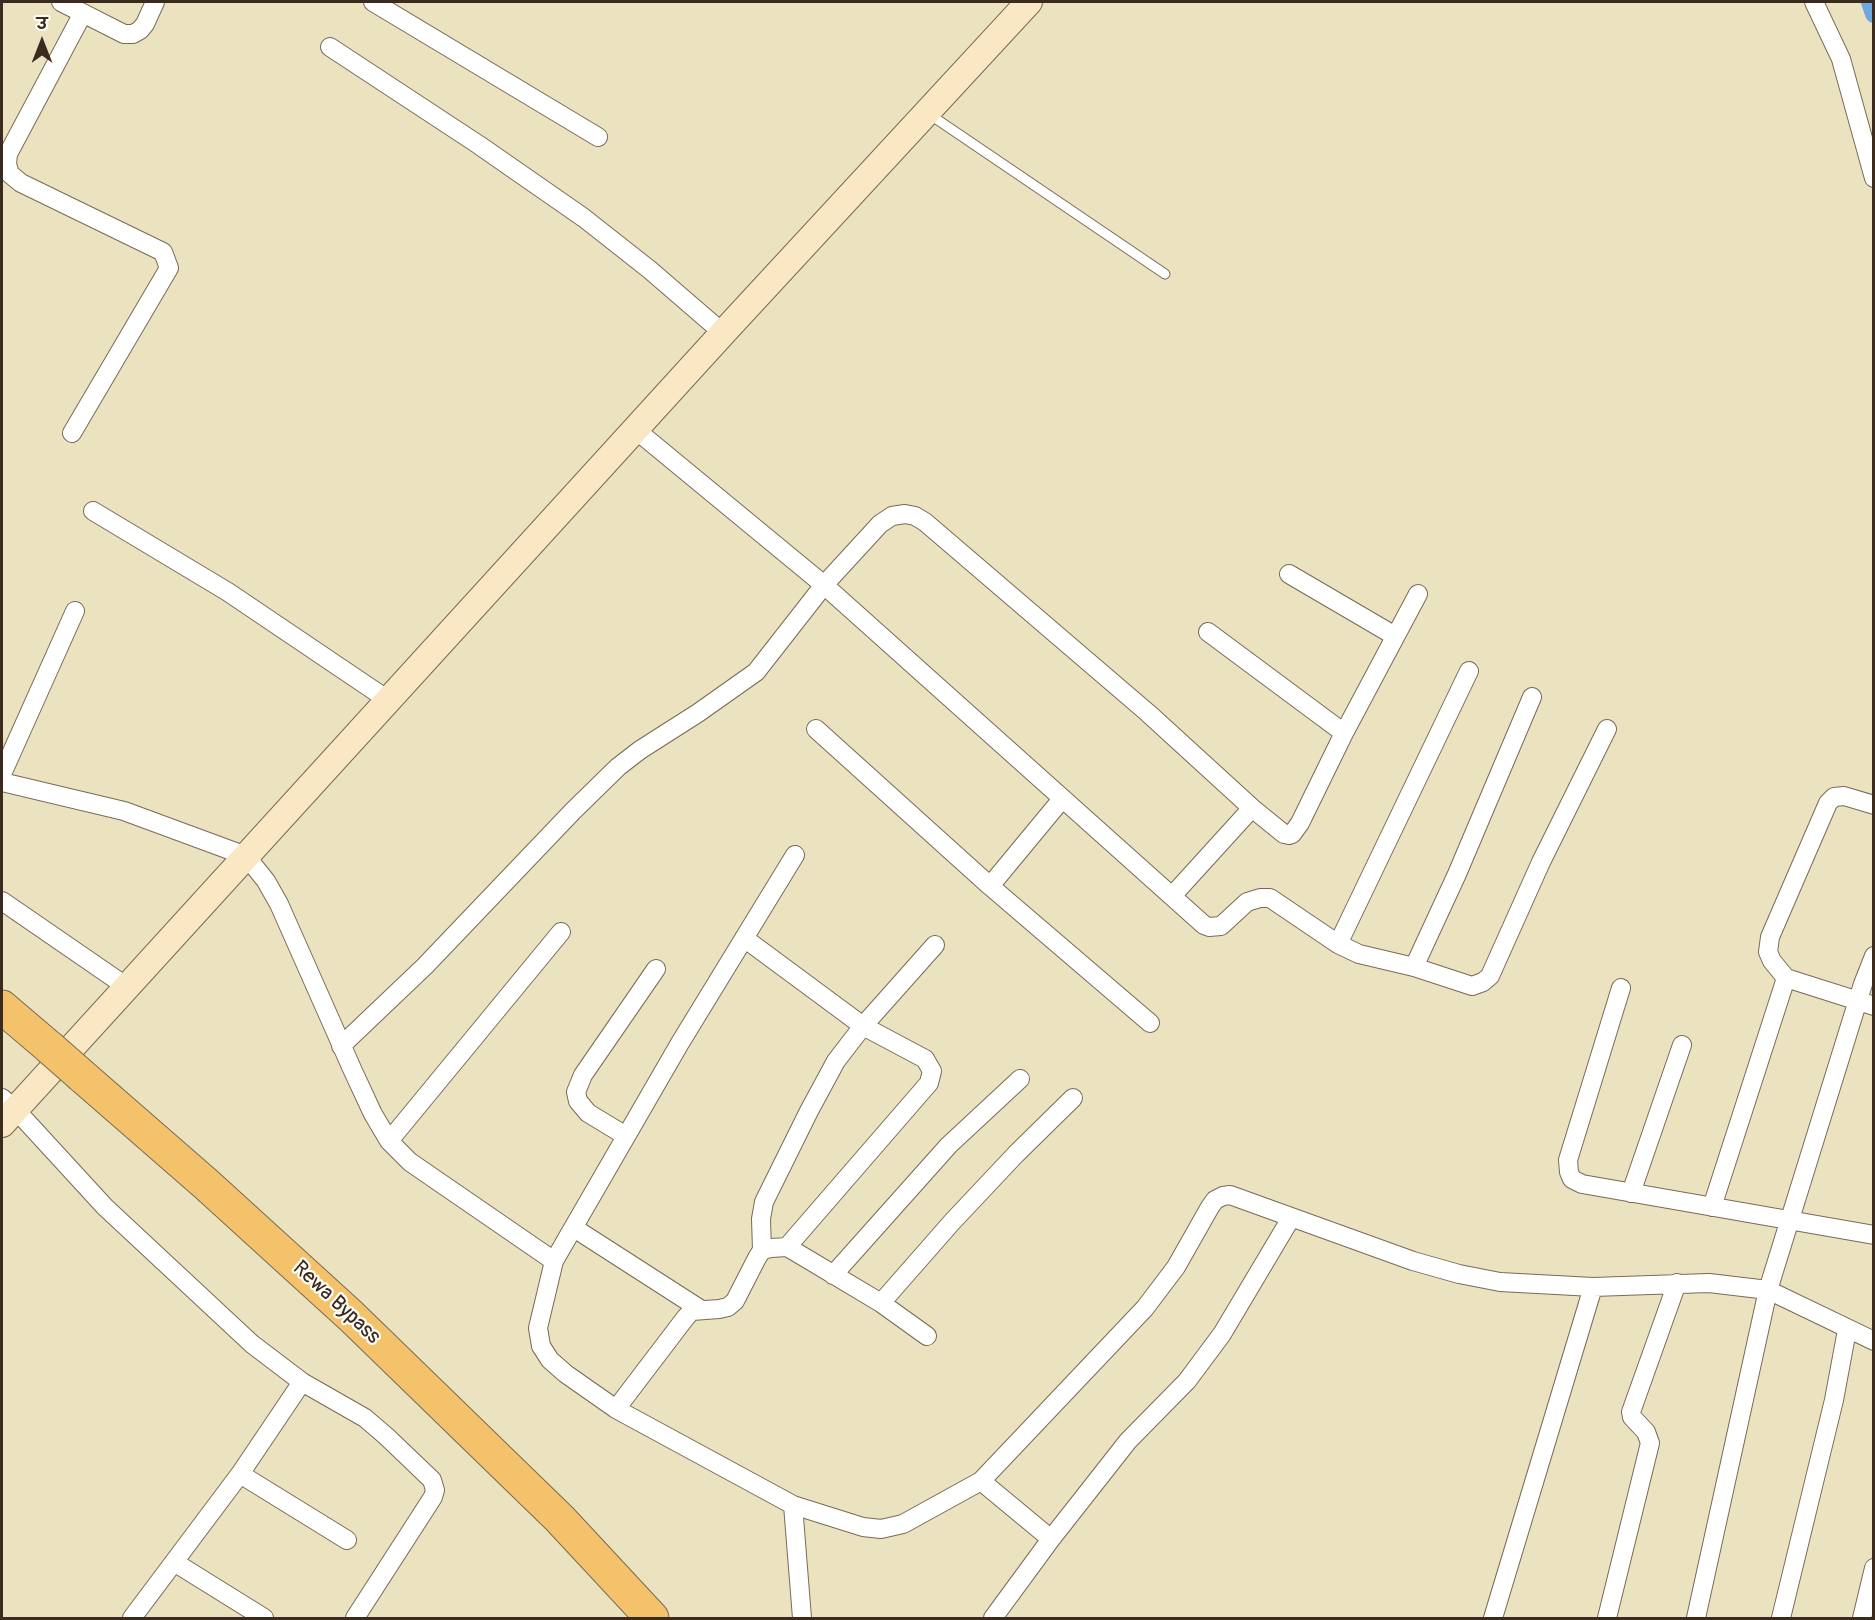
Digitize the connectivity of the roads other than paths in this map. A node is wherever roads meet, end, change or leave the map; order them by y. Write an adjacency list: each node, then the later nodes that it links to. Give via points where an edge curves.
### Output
1 (61, 2): 6 (street)
2 (155, 2): 6 (street, via 145,24 133,34 124,34)
3 (373, 2): 9 (street)
4 (1029, 2): 8 (street)
5 (1814, 2): 10 (street, via 1841,59)
6 (83, 13): 14 (street, via 8,154 10,174 21,183 163,252 169,268)
7 (330, 47): 12 (street, via 584,218)
8 (927, 112): 11 (lane); 12 (street)
9 (598, 137)
10 (1874, 178)
11 (1165, 274)
12 (723, 333): 13 (street)
13 (636, 430): 17 (street); 24 (street)
14 (72, 433)
15 (93, 510): 24 (street, via 228,592)
16 (1289, 574): 21 (street)
17 (824, 585): 30 (street); 32 (street, via 880,524 891,516 915,516 1148,713); 53 (street, via 756,672 618,767 425,966)
18 (1418, 594): 21 (street)
19 (75, 611): 28 (street)
20 (1208, 632): 27 (street)
21 (1395, 636): 27 (street)
22 (1468, 671): 40 (street)
23 (1532, 697): 43 (street)
24 (388, 700): 34 (street)
25 (816, 729): 35 (street)
26 (1607, 729): 43 (street, via 1490,976 1472,986)
27 (1344, 733): 32 (street, via 1292,834 1284,834)
28 (2, 774)
29 (2, 782): 34 (street, via 124,811)
30 (1062, 799): 35 (street); 36 (street)
31 (1874, 805): 45 (street, via 1844,796 1834,797 1828,804 1770,937 1768,952)
32 (1252, 808): 36 (street)
33 (795, 855): 39 (street)
34 (246, 856): 46 (street); 53 (street, via 279,904)
35 (990, 886): 50 (street)
36 (1172, 896): 40 (street, via 1204,925 1215,928 1247,902 1270,898)
37 (2, 901): 46 (street)
38 (561, 932): 58 (street)
39 (744, 938): 51 (street); 57 (street)
40 (1338, 944): 43 (street, via 1359,954)
41 (935, 945): 51 (street)
42 (1874, 956): 48 (street)
43 (1414, 967)
44 (656, 969): 57 (street, via 583,1075 576,1092 588,1113)
45 (1786, 978): 48 (street); 60 (street)
46 (127, 987): 56 (street)
47 (1622, 988): 59 (street, via 1568,1160 1572,1179)
48 (1866, 1003): 62 (street)
49 (2, 1007): 89 (highway, Rewa Bypass, bridge, via 351,1316 560,1519)
50 (1150, 1023)
51 (863, 1026): 65 (street, via 925,1059 932,1071 929,1083); 66 (street, via 836,1061 776,1175 764,1202)
52 (1682, 1045): 59 (street)
53 (341, 1046): 58 (street)
54 (1020, 1079): 68 (street, via 949,1145)
55 (1073, 1098): 72 (street, via 952,1222)
56 (6, 1110): 77 (street, via 252,1344)
57 (626, 1136): 63 (street)
58 (389, 1142): 67 (street, via 410,1161)
59 (1631, 1193): 60 (street)
60 (1712, 1207): 62 (street)
61 (1291, 1218): 70 (street, via 1459,1274 1500,1282); 80 (street, via 1230,1196 1215,1200 1176,1267 1145,1308); 82 (street, via 1222,1334 1187,1381 1128,1441)
62 (1790, 1221): 64 (street); 71 (street)
63 (574, 1228): 67 (street); 73 (street)
64 (1874, 1235)
65 (787, 1247): 66 (street); 68 (street)
66 (762, 1250): 73 (street, via 735,1301 728,1307)
67 (554, 1261): 78 (street, via 538,1328 541,1346 566,1374)
68 (833, 1275): 72 (street)
69 (1677, 1283): 70 (street); 71 (street); 93 (street, via 1631,1412 1650,1443)
70 (1593, 1287): 92 (street)
71 (1768, 1290): 74 (street); 94 (street)
72 (881, 1304): 75 (street)
73 (700, 1309): 78 (street, via 686,1317)
74 (1847, 1330): 76 (street); 95 (street)
75 (927, 1336)
76 (1874, 1341)
77 (302, 1382): 79 (street); 88 (street, via 365,1419 429,1475 434,1484 434,1497)
78 (616, 1410): 81 (street)
79 (240, 1474): 83 (street); 84 (street)
80 (981, 1481): 81 (street, via 903,1524 881,1529); 82 (street)
81 (793, 1505): 90 (street)
82 (1051, 1539): 91 (street)
83 (347, 1540)
84 (174, 1562): 86 (street); 87 (street)
85 (1874, 1568): 96 (street)
86 (132, 1618)
87 (264, 1618)
88 (355, 1618)
89 (652, 1618)
90 (802, 1618)
91 (995, 1618)
92 (1492, 1618)
93 (1607, 1618)
94 (1696, 1618)
95 (1781, 1618)
96 (1862, 1618)

